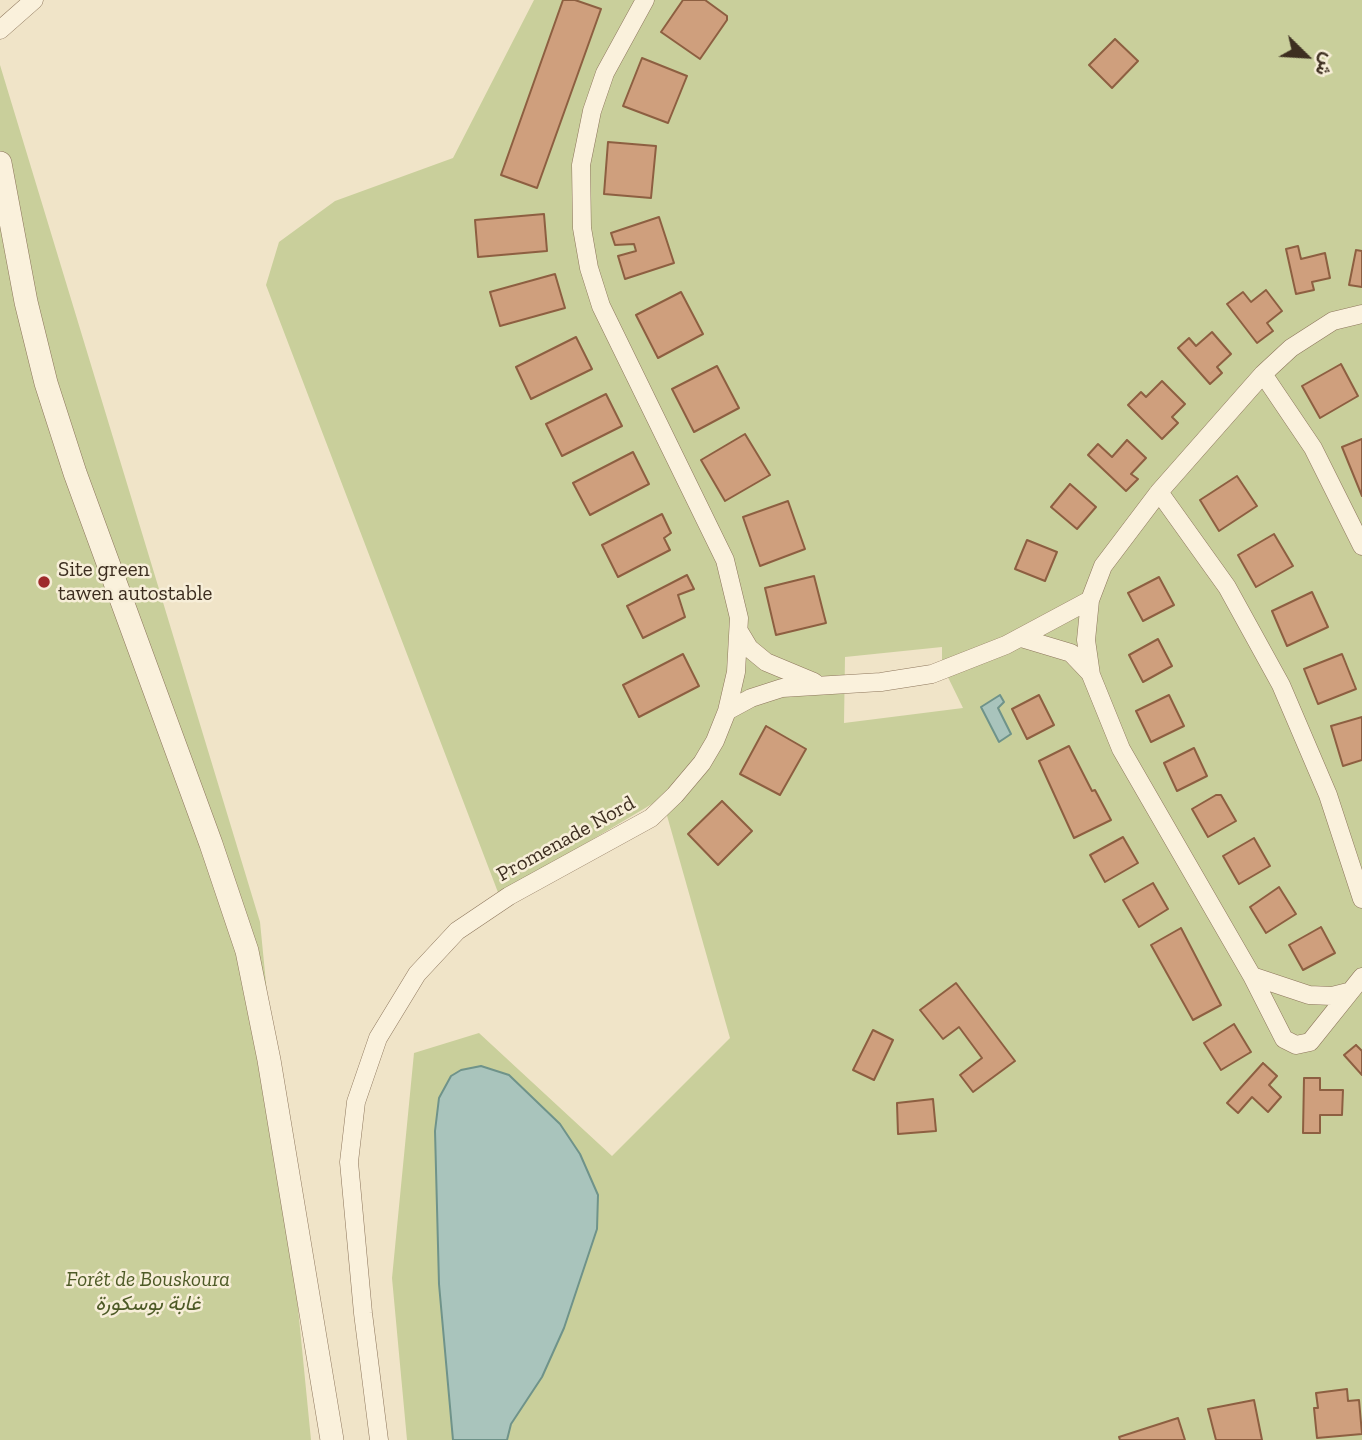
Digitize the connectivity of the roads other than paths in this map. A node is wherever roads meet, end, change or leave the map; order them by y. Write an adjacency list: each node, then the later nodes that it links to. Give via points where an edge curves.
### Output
1 (34, 0): 3 (street)
2 (645, 0): 10 (street, Promenade Nord, via 605,73 589,120 581,174 584,249 619,346 725,560)
3 (0, 30)
4 (0, 163): 19 (street, via 26,302 50,396 247,951 267,1046)
5 (1362, 314): 6 (street, via 1322,327)
6 (1263, 374): 7 (street); 8 (street, via 1313,448)
7 (1159, 492): 9 (street, via 1108,555); 15 (street, via 1227,587 1281,685 1328,795)
8 (1362, 546)
9 (1090, 600): 11 (street); 12 (street, via 1086,640)
10 (740, 633): 13 (street, via 748,648 766,662); 14 (street, Promenade Nord)
11 (1021, 638): 12 (street, via 1071,653); 13 (street, via 932,674)
12 (1091, 675): 16 (street, via 1127,762)
13 (824, 686): 14 (street, via 771,691)
14 (727, 711): 20 (street, Promenade Nord, via 702,763 662,808 457,931 417,974 377,1038 356,1102 349,1162)
15 (1362, 899)
16 (1252, 976): 18 (street, via 1309,995); 18 (street, via 1278,1031 1296,1045 1306,1045 1316,1037)
17 (1362, 977): 18 (street)
18 (1348, 992)
19 (331, 1440)
20 (379, 1440)

